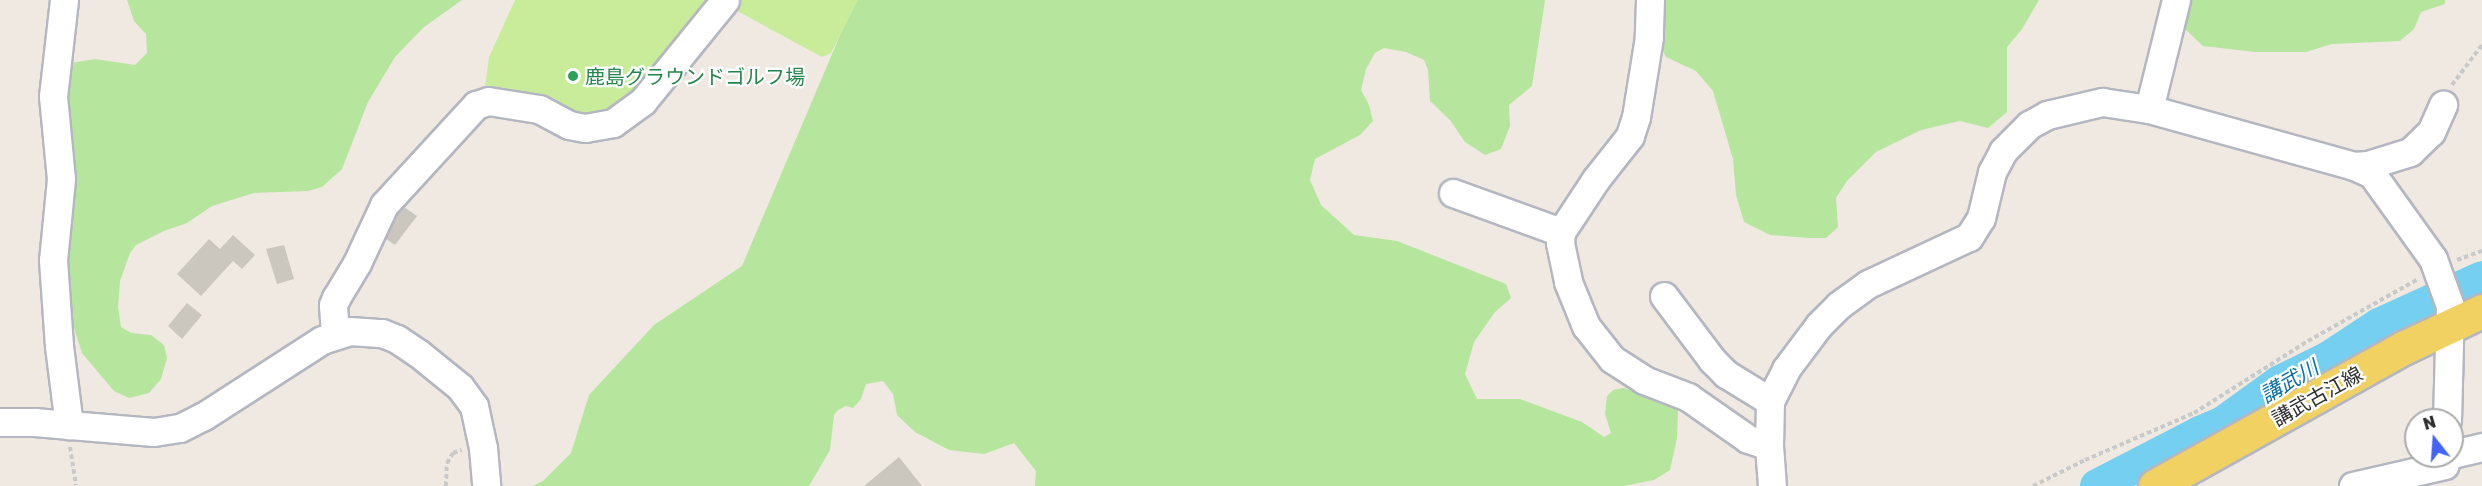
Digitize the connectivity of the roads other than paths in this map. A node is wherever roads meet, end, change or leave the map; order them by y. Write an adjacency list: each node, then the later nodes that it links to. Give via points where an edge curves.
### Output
1 (64, 0): 17 (street, via 53,96 62,178 53,260)
2 (1650, 0): 9 (street, via 1646,60 1630,136)
3 (2176, 0): 6 (street)
4 (721, 1): 13 (street, via 643,101 613,123 577,127 539,109 488,101 476,105 384,206 333,305)
5 (2443, 105): 7 (street, via 2431,132 2418,147 2403,155)
6 (2149, 109): 7 (street); 14 (street, via 2102,102 2047,115 2029,125 2003,151 1992,172 1981,218 1969,237 1868,284 1839,306 1786,369)
7 (2355, 166): 12 (street, via 2372,174 2438,270)
8 (1453, 193): 9 (street)
9 (1561, 232): 18 (street, via 1562,256 1576,308 1612,359 1644,380 1688,397 1748,439)
10 (1664, 296): 14 (street, via 1726,374)
11 (2482, 311): 12 (main road, 講武古江線)
12 (2451, 315): 15 (street); 24 (main road, 講武古江線)
13 (335, 334): 17 (street, via 180,428 153,432); 22 (street, via 382,333 397,339 460,387 474,406)
14 (1770, 401): 18 (street)
15 (2447, 408)
16 (0, 422): 17 (street)
17 (69, 425)
18 (1768, 446): 23 (street)
19 (2482, 447): 20 (street)
20 (2464, 456)
21 (2434, 468): 25 (street)
22 (486, 486)
23 (1772, 486)
24 (2155, 486)
25 (2353, 486)

